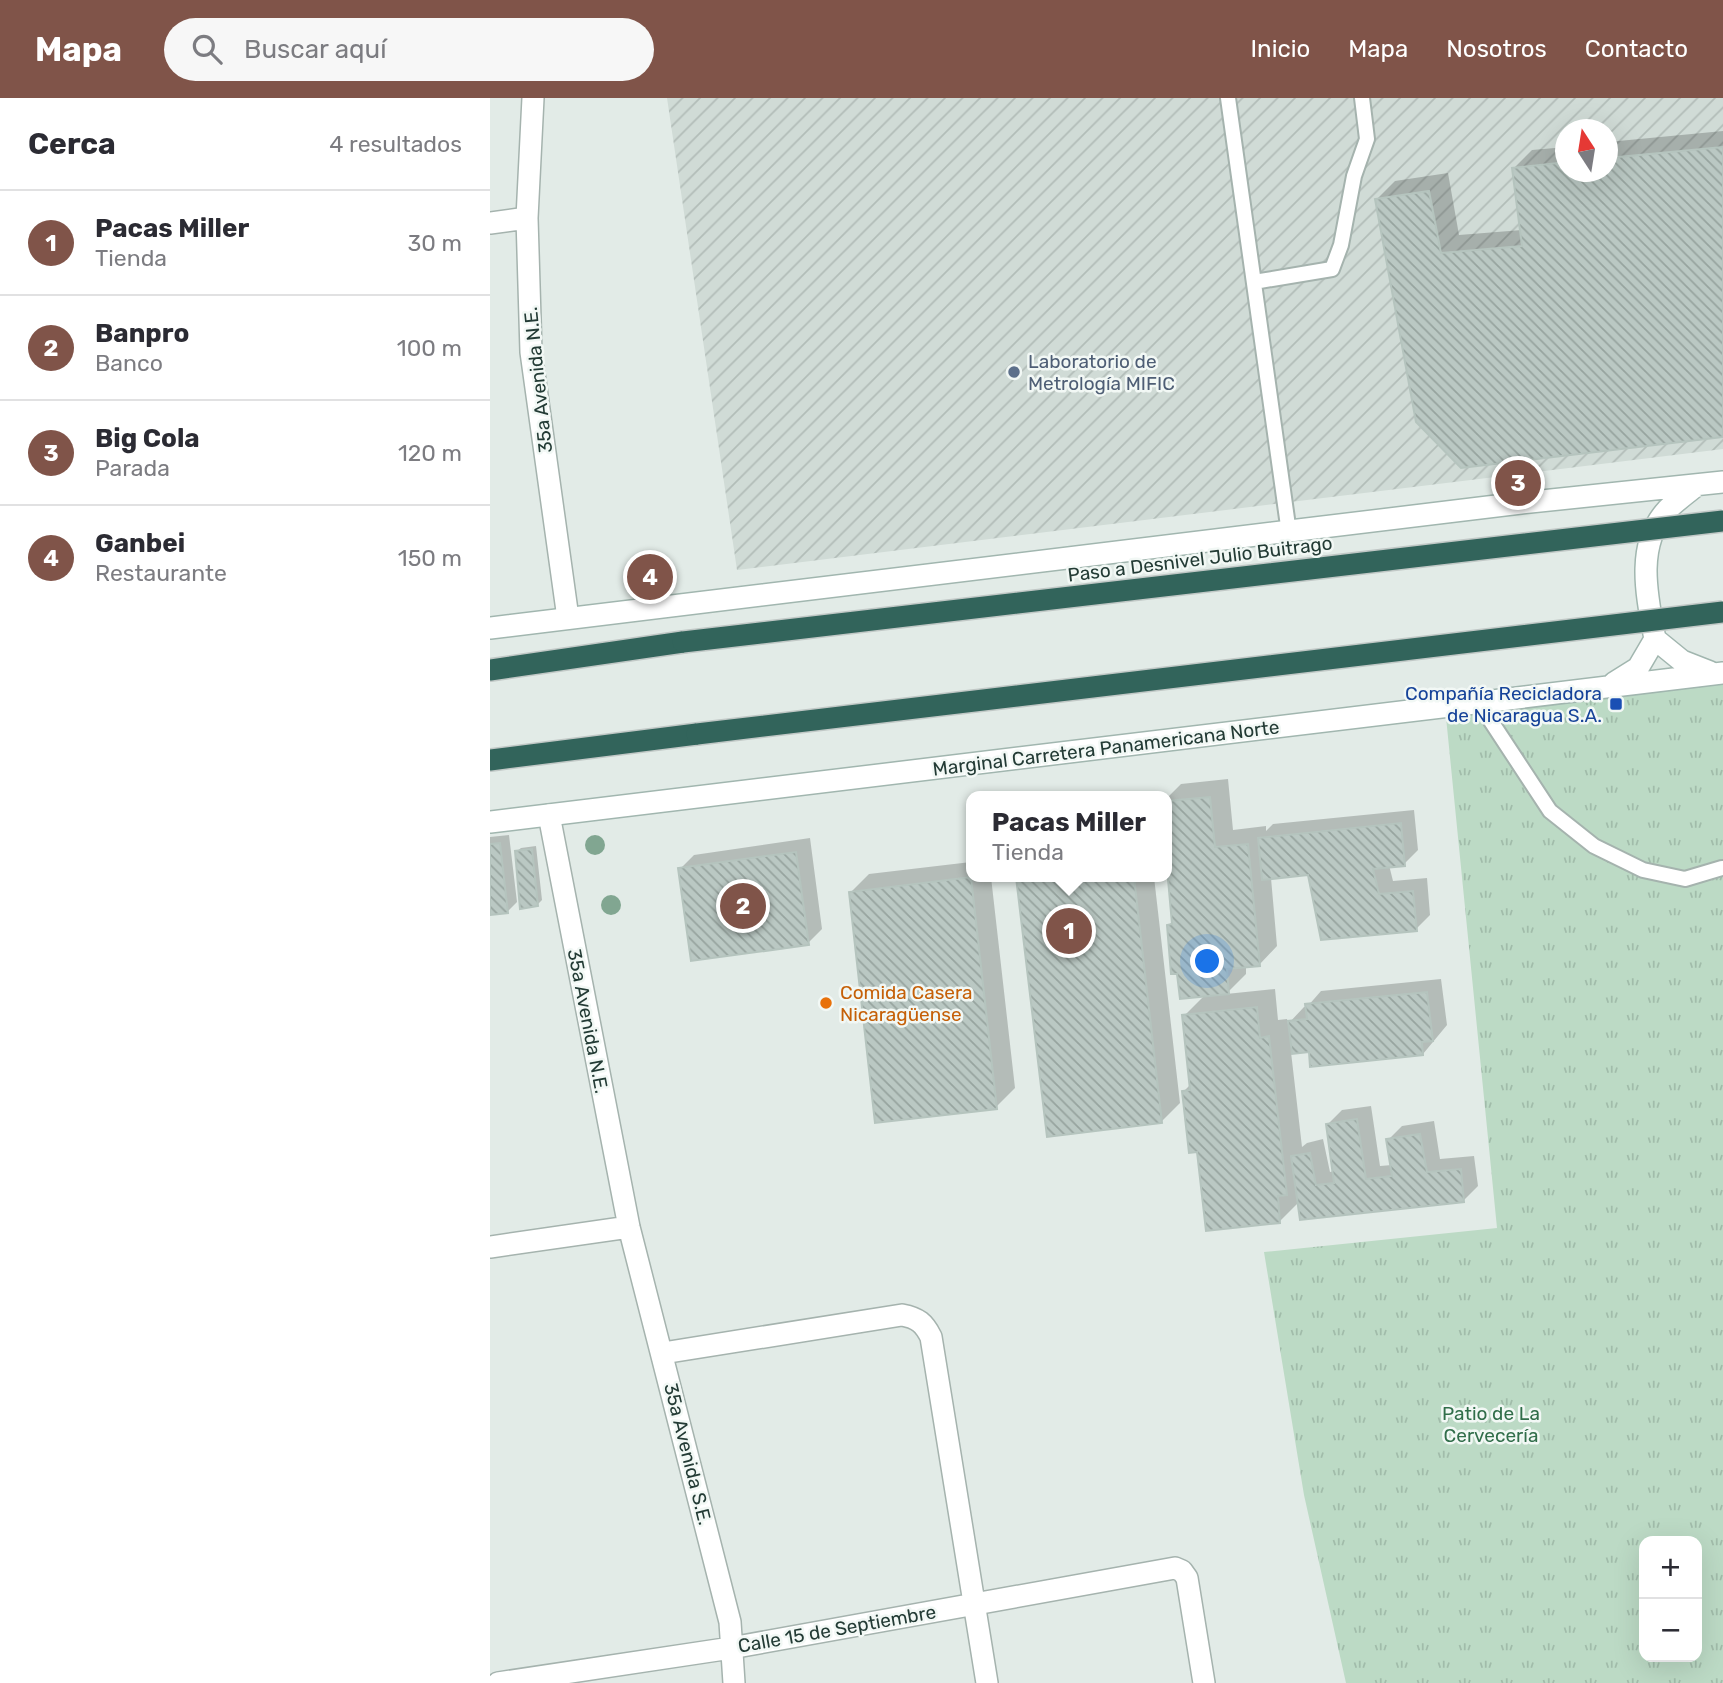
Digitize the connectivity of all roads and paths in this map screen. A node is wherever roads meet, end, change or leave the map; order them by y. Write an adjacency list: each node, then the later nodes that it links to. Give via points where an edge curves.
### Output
1 (533, 98): 4 (street, 35a Avenida N.E.)
2 (1228, 98): 6 (lane)
3 (1362, 98): 6 (lane, via 1367,139 1332,269)
4 (527, 218): 5 (street); 12 (street, 35a Avenida N.E., via 531,352)
5 (490, 223)
6 (1254, 282): 10 (lane)
7 (1723, 482): 8 (street)
8 (1697, 485): 10 (street); 14 (street, via 1667,510 1650,535 1645,573)
9 (1723, 520): 15 (highway, Paso a Desnivel Julio Buitrago, bridge, via 683,642)
10 (1289, 533): 12 (street)
11 (1723, 612): 19 (highway, bridge)
12 (568, 618): 13 (street)
13 (490, 628)
14 (1655, 639): 16 (street, via 1682,661); 17 (street, via 1638,668)
15 (490, 670)
16 (1719, 674): 17 (street, Marginal Carretera Panamericana Norte)
17 (1606, 687): 18 (street, Marginal Carretera Panamericana Norte)
18 (1479, 703): 20 (street, Marginal Carretera Panamericana Norte); 22 (lane, via 1550,811 1594,846 1643,870 1685,879)
19 (490, 760)
20 (549, 815): 21 (street, Marginal Carretera Panamericana Norte); 23 (street, 35a Avenida N.E.)
21 (490, 822)
22 (1722, 868)
23 (629, 1227): 24 (street); 25 (street, 35a Avenida S.E.)
24 (490, 1247)
25 (663, 1353): 26 (street, via 902,1315 924,1324 931,1337); 27 (street, 35a Avenida S.E., via 730,1622)
26 (973, 1605): 27 (street, Calle 15 de Septiembre); 30 (street); 31 (street, Calle 15 de Septiembre, via 1175,1568 1187,1578)
27 (732, 1648): 28 (street, Calle 15 de Septiembre); 29 (street, 35a Avenida S.E.)
28 (498, 1683)
29 (734, 1683)
30 (987, 1683)
31 (1204, 1683)

